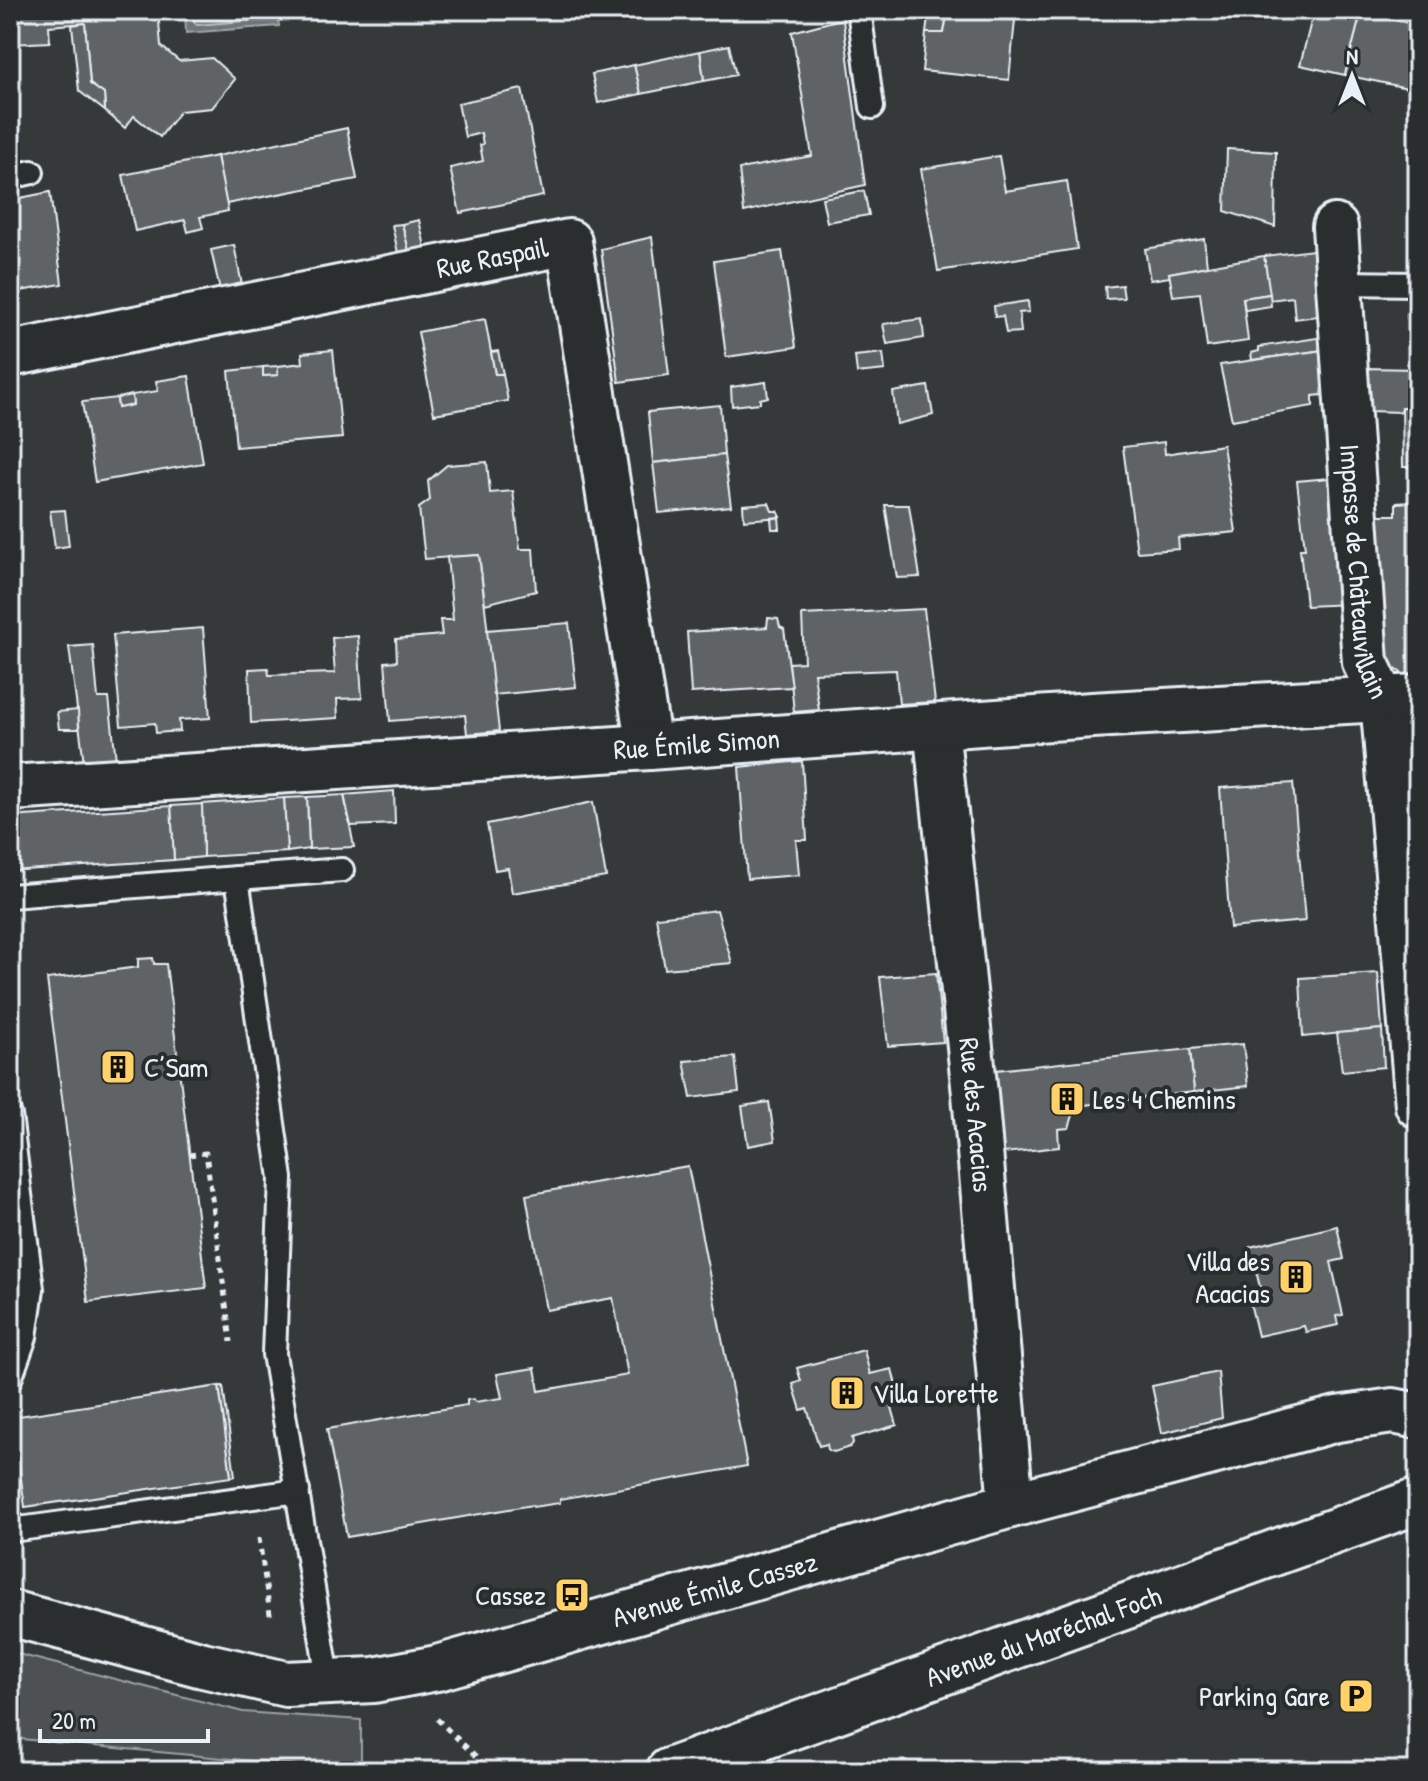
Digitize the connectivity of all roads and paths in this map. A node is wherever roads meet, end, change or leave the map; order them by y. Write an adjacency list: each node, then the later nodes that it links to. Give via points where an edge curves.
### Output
1 (859, 10): 2 (lane)
2 (872, 107)
3 (32, 172): 4 (lane)
4 (10, 177)
5 (1335, 227): 6 (street, Impasse de Châteauvillain)
6 (1339, 283): 7 (lane); 9 (street, Impasse de Châteauvillain, via 1365,662)
7 (1418, 284)
8 (10, 354): 11 (street, Rue Raspail, via 569,242)
9 (1400, 698): 10 (street, Rue Émile Simon); 16 (street, Impasse de Châteauvillain)
10 (936, 727): 11 (street, Rue Émile Simon); 22 (street, Rue des Acacias)
11 (649, 747): 12 (street, Rue Émile Simon)
12 (10, 788)
13 (342, 870): 14 (lane)
14 (237, 878): 15 (lane); 20 (lane, via 281,1178 274,1354)
15 (10, 896)
16 (1418, 1105)
17 (10, 1115): 18 (lane, via 32,1289 25,1337)
18 (10, 1379)
19 (1418, 1416): 22 (street, Avenue Émile Cassez, via 1393,1411 1337,1419)
20 (298, 1491): 23 (lane, via 19,1529); 26 (lane)
21 (1418, 1501): 28 (street, Avenue du Maréchal Foch)
22 (1011, 1505): 25 (street, Avenue Émile Cassez)
23 (10, 1521)
24 (10, 1613): 26 (street, Avenue Émile Cassez, via 286,1684)
25 (437, 1668): 26 (street, Avenue Émile Cassez); 27 (path, via 437,1719)
26 (329, 1684)
27 (491, 1771)
28 (669, 1771)

